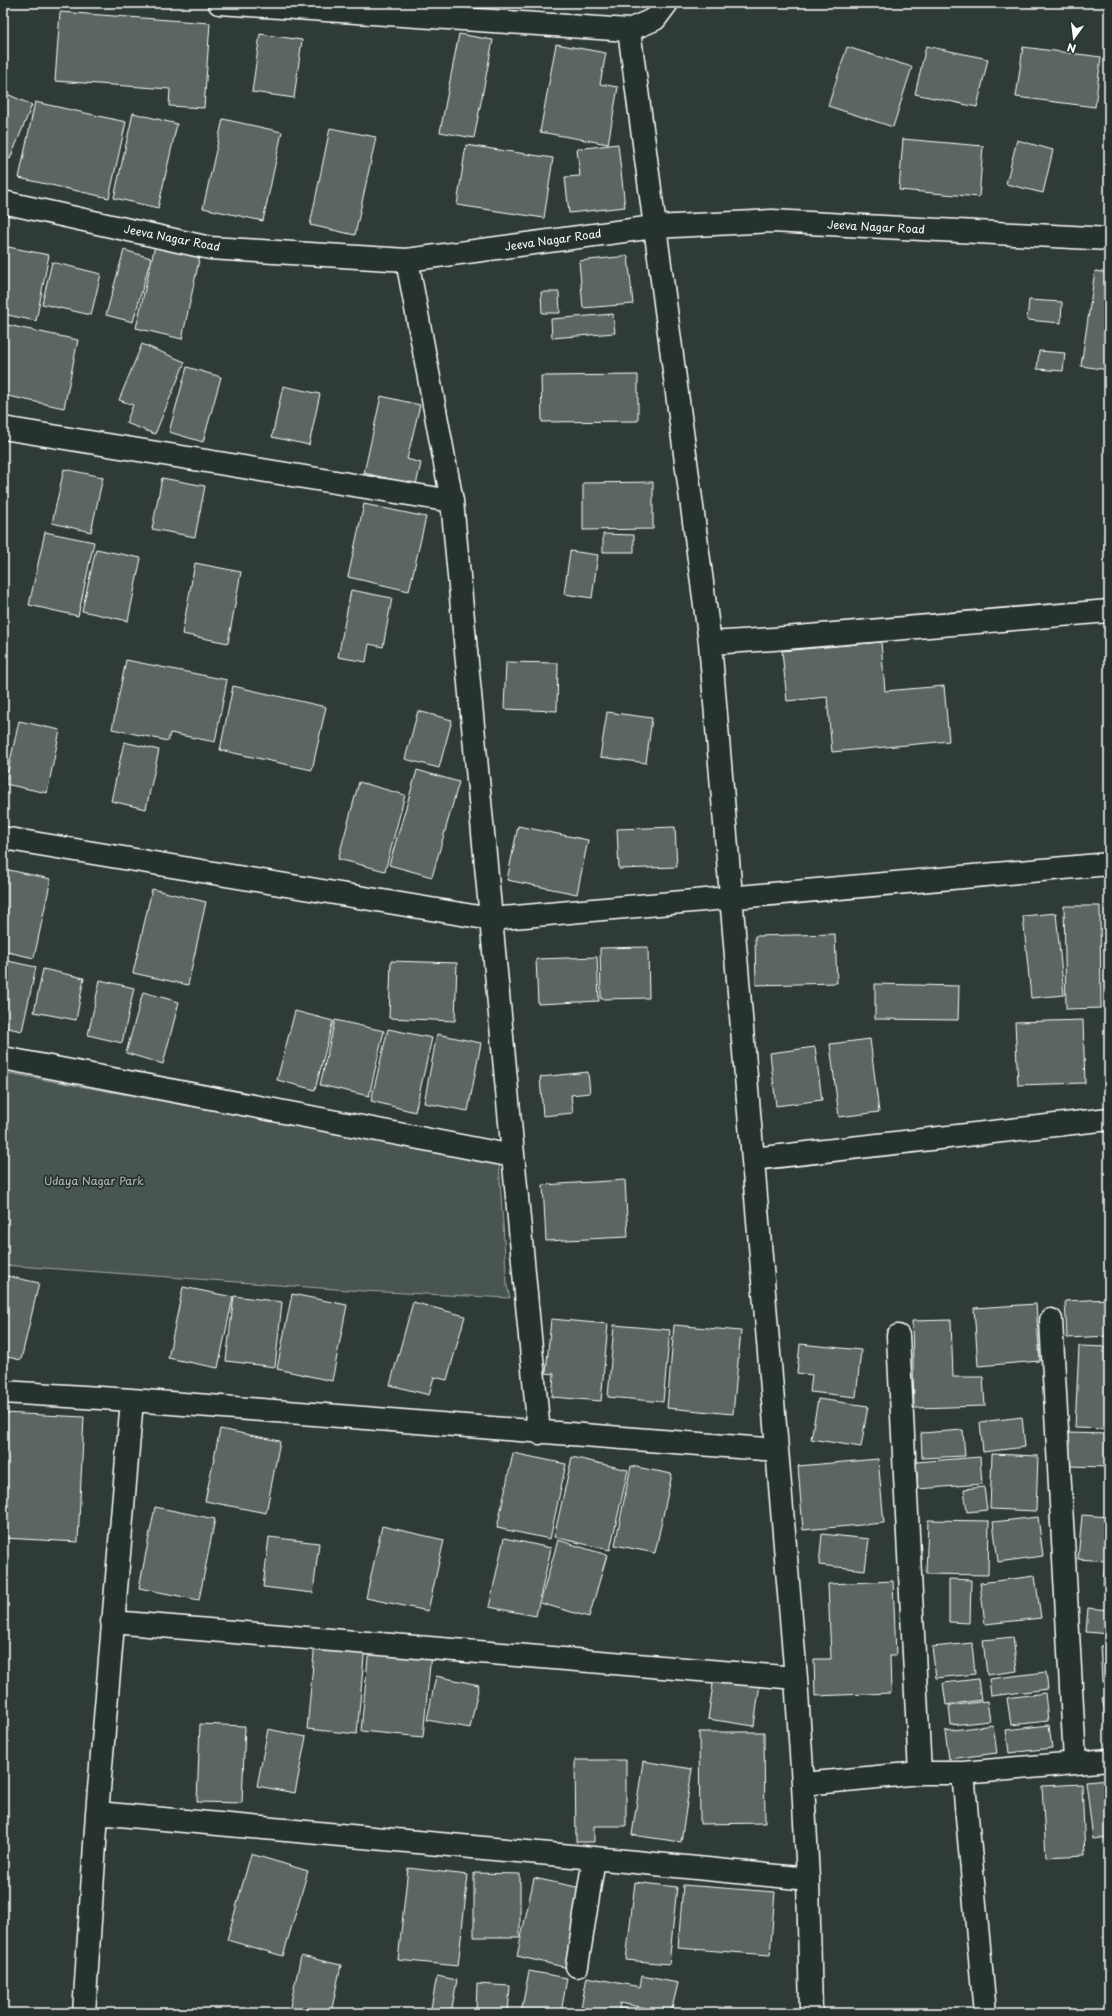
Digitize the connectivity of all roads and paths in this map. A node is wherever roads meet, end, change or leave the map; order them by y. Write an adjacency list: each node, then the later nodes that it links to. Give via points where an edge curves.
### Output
1 (219, 3): 3 (street)
2 (667, 3): 3 (street, via 655,19)
3 (629, 30): 5 (street)
4 (3, 202): 7 (street, Jeeva Nagar Road, via 210,248)
5 (654, 227): 6 (street, Jeeva Nagar Road, via 772,221); 7 (street, Jeeva Nagar Road); 11 (street)
6 (1109, 239)
7 (407, 260): 9 (street)
8 (3, 428): 9 (street)
9 (452, 501): 15 (street)
10 (1109, 611): 11 (street)
11 (710, 643): 14 (street)
12 (3, 838): 15 (street)
13 (1109, 864): 14 (street)
14 (730, 899): 15 (street); 19 (street)
15 (491, 919): 18 (street)
16 (3, 1058): 18 (street)
17 (1109, 1119): 19 (street)
18 (513, 1156): 24 (street)
19 (753, 1159): 25 (street)
20 (1051, 1320): 29 (street)
21 (898, 1336): 30 (street)
22 (3, 1392): 23 (street)
23 (132, 1400): 24 (street); 26 (street)
24 (539, 1433): 25 (street)
25 (777, 1450): 27 (street)
26 (112, 1622): 27 (street); 33 (street)
27 (796, 1678): 32 (street)
28 (1109, 1760): 29 (street)
29 (1075, 1761): 31 (street)
30 (920, 1773): 31 (street); 32 (street)
31 (963, 1773): 39 (street)
32 (803, 1784): 35 (street)
33 (97, 1813): 34 (street); 37 (street)
34 (594, 1858): 35 (street); 36 (street)
35 (808, 1879): 38 (street)
36 (577, 1966)
37 (84, 2013)
38 (811, 2013)
39 (985, 2013)

